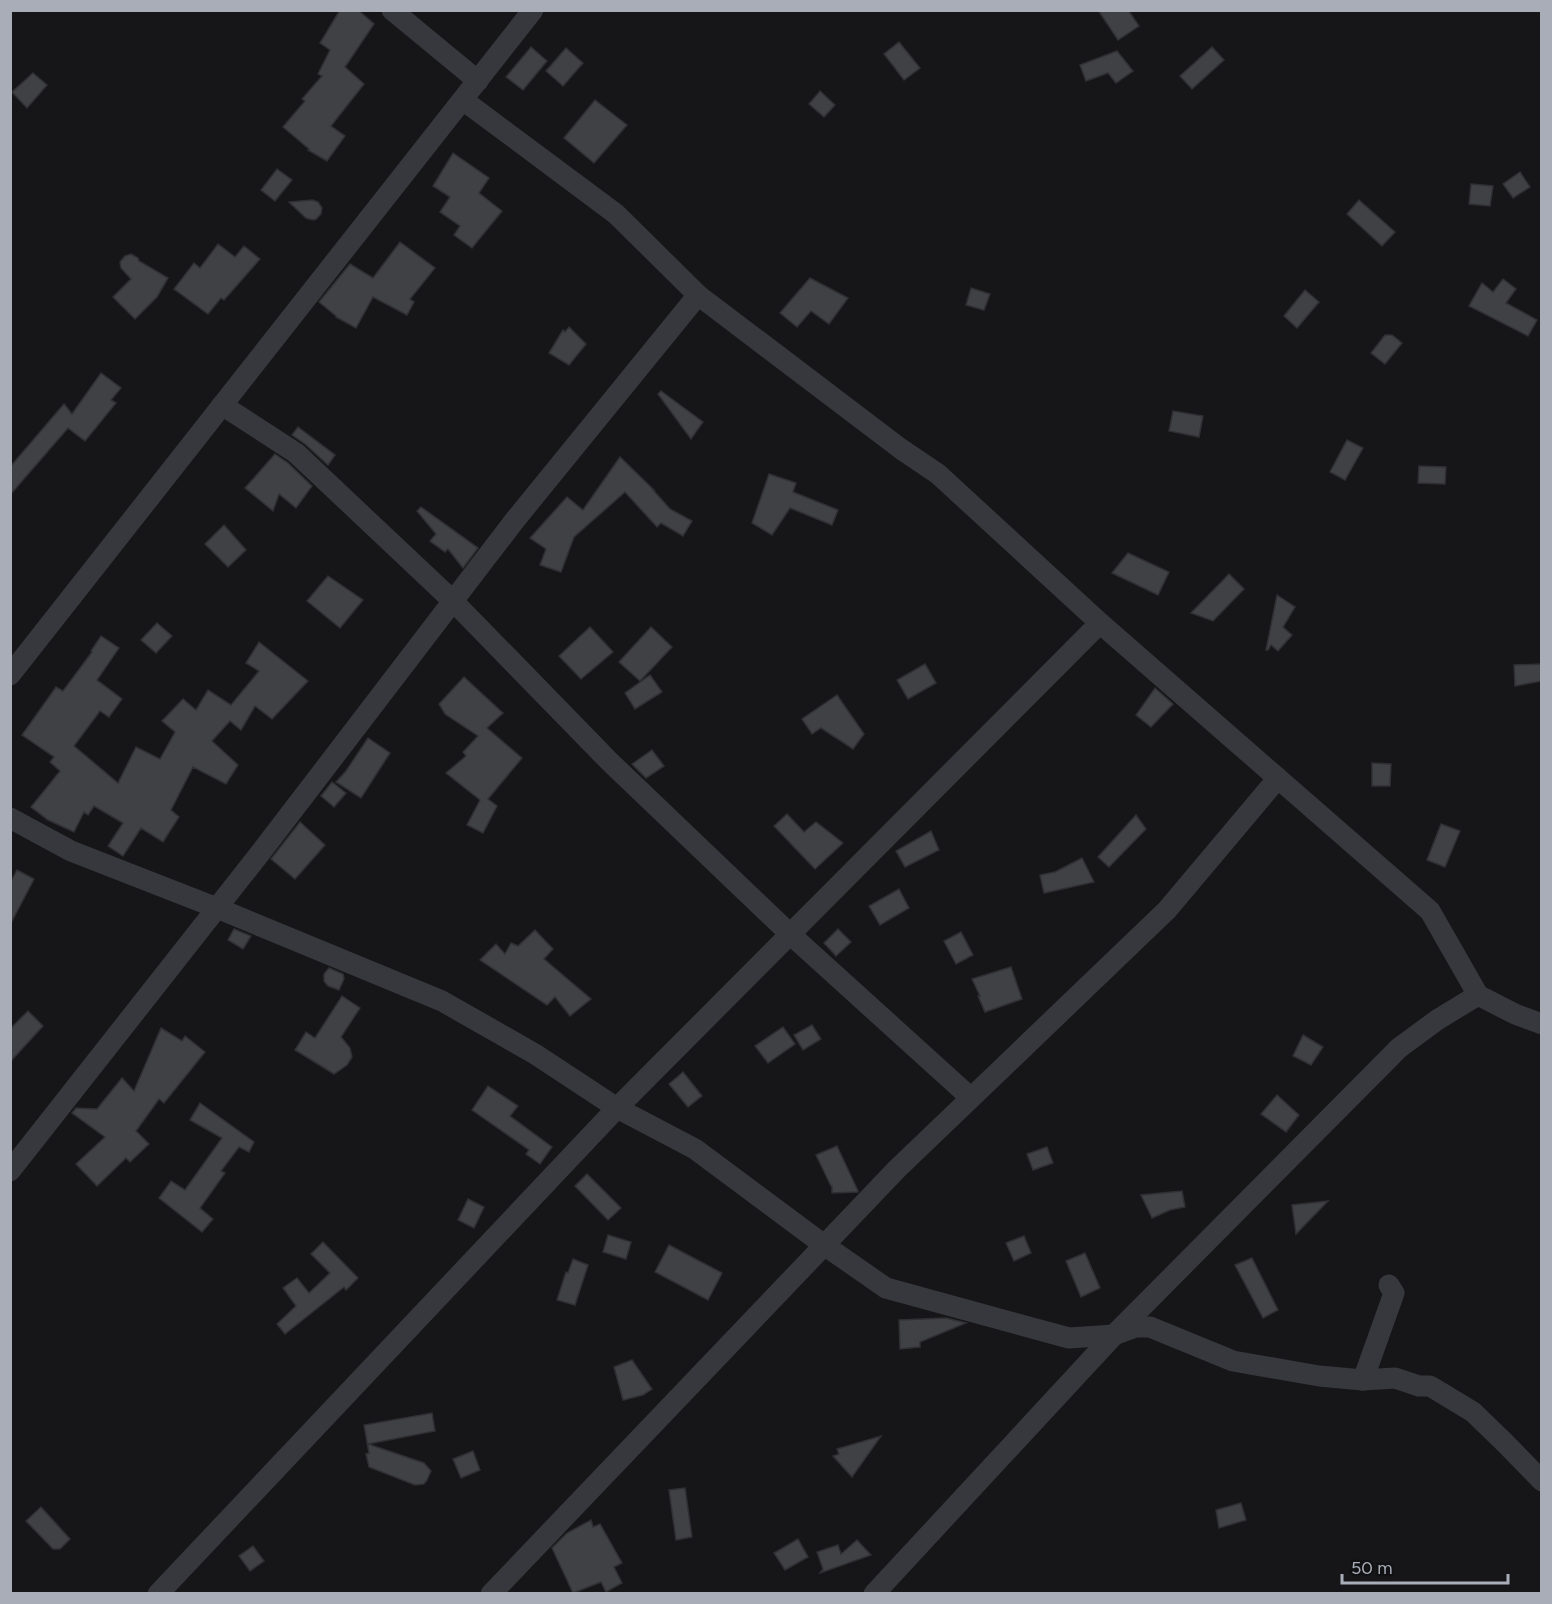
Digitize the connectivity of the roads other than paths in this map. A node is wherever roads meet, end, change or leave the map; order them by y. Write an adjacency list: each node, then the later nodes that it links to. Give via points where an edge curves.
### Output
1 (392, 10): 3 (street)
2 (533, 10): 3 (street)
3 (478, 81): 4 (street)
4 (463, 100): 5 (street, via 616,214); 6 (street)
5 (698, 295): 7 (street); 8 (street, via 938,474)
6 (222, 405): 7 (street, via 296,453); 9 (street)
7 (453, 601): 12 (street); 13 (street, via 610,762)
8 (1100, 623): 10 (street); 13 (street)
9 (10, 675)
10 (1278, 778): 14 (street, via 1430,911); 16 (street, via 1167,910)
11 (10, 818): 12 (street, via 71,851)
12 (217, 908): 17 (street, via 442,1001 536,1054); 18 (street)
13 (790, 934): 16 (street); 17 (street)
14 (1478, 995): 15 (street); 21 (street, via 1399,1048)
15 (1542, 1024)
16 (971, 1098): 19 (street)
17 (617, 1108): 19 (street, via 695,1149); 24 (street)
18 (10, 1171)
19 (824, 1245): 21 (street, via 886,1288 1069,1338); 25 (street)
20 (1389, 1285): 22 (street, via 1394,1293)
21 (1114, 1335): 22 (street, via 1136,1327 1150,1327 1233,1361); 26 (street)
22 (1364, 1380): 23 (street, via 1395,1378 1430,1386 1473,1412)
23 (1542, 1481)
24 (158, 1593)
25 (491, 1593)
26 (873, 1593)

